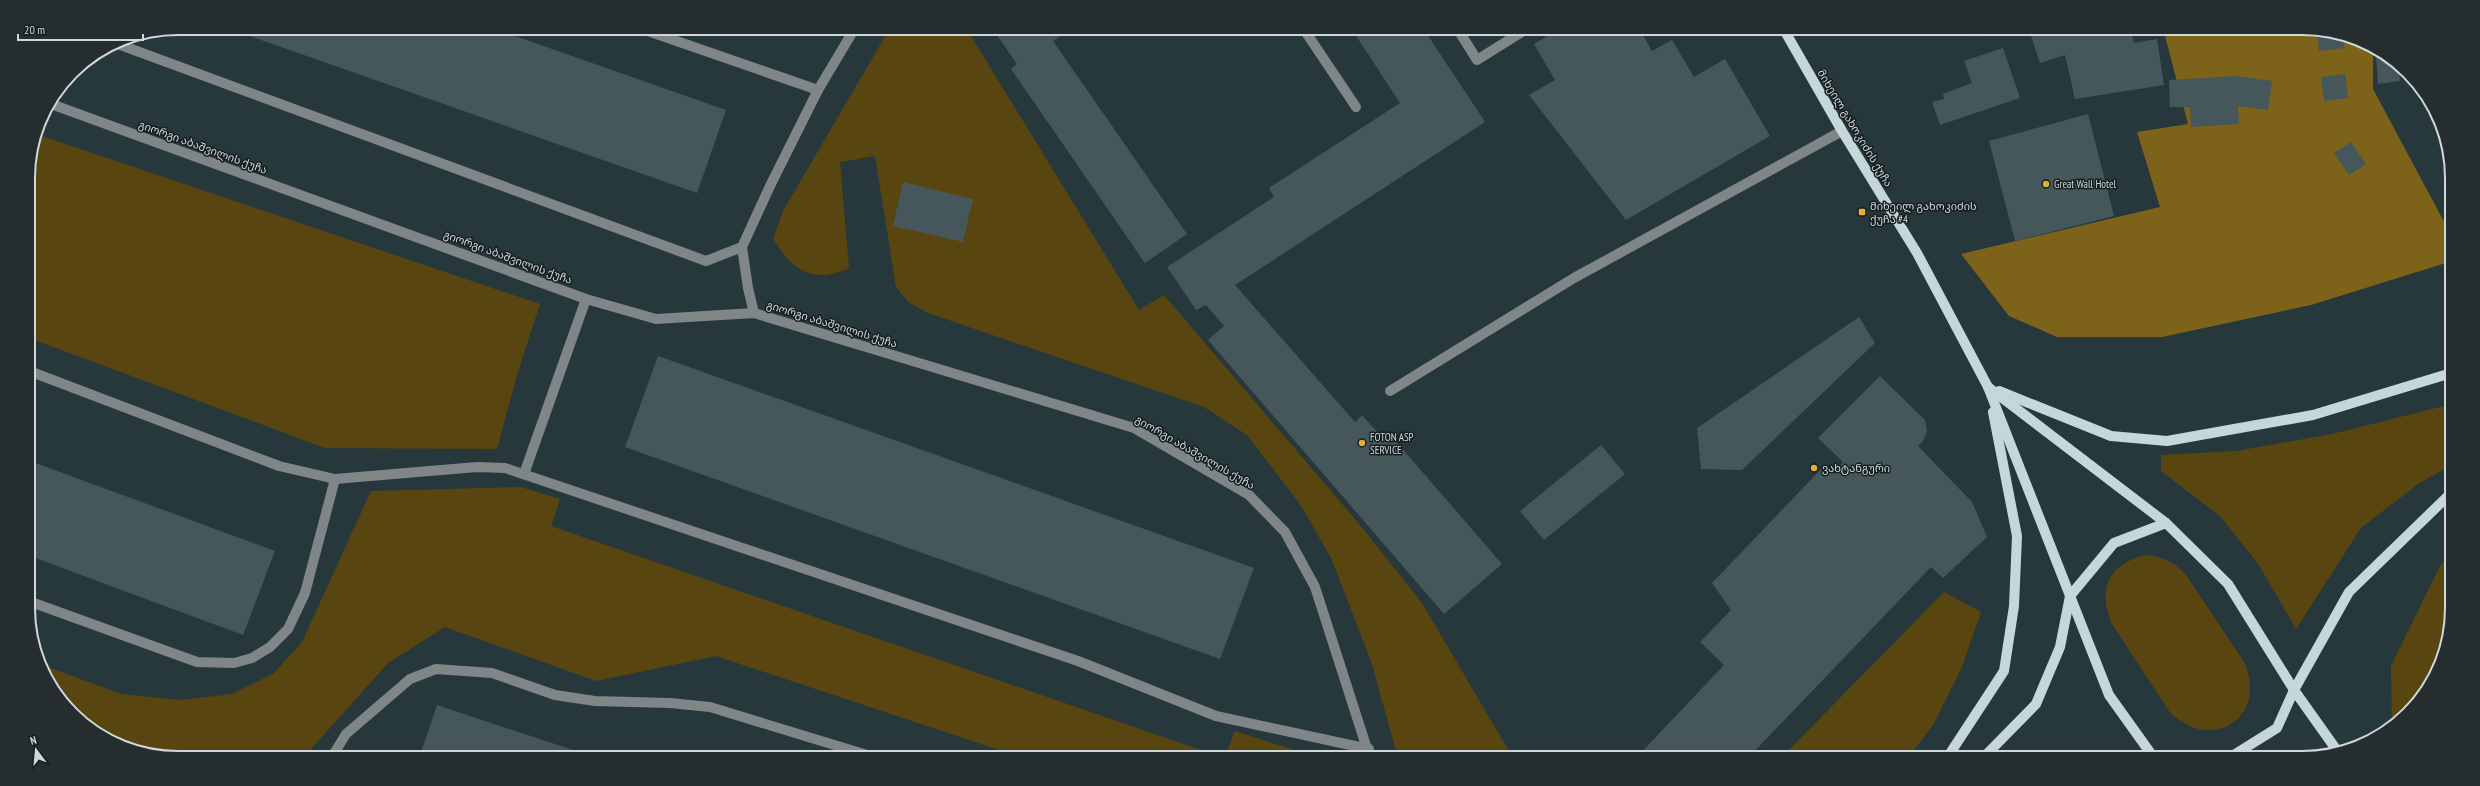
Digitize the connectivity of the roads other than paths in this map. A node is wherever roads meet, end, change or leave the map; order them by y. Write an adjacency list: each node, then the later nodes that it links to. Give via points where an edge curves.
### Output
1 (659, 35): 8 (street)
2 (851, 35): 8 (street)
3 (1308, 35): 10 (street)
4 (1460, 35): 5 (street, via 1476,60)
5 (1517, 35)
6 (1787, 35): 11 (main road, მიხეილ გახოკიძის ქუჩა)
7 (122, 47): 12 (street, via 706,261)
8 (818, 90): 12 (street)
9 (55, 105): 13 (street, გიორგი აბაშვილის ქუჩა)
10 (1356, 107)
11 (1842, 131): 17 (main road, მიხეილ გახოკიძის ქუჩა, via 1917,253); 18 (street, via 1574,278)
12 (742, 247): 14 (street)
13 (586, 298): 14 (street, გიორგი აბაშვილის ქუჩა, via 656,319); 19 (street)
14 (754, 313): 30 (street, გიორგი აბაშვილის ქუჩა, via 1134,428 1249,496 1284,532 1315,587)
15 (35, 373): 20 (street, via 279,466)
16 (2445, 375): 17 (main road, via 2313,415 2168,441 2112,436)
17 (1988, 387): 22 (main road); 23 (main road); 31 (main road, via 2017,536 2014,606 2004,671)
18 (1390, 391)
19 (524, 474): 20 (street, via 505,468 477,467); 29 (street, via 1078,661 1216,716)
20 (335, 479): 24 (street, via 302,599 288,629 270,647 252,658 234,663 197,662)
21 (2445, 499): 25 (main road, via 2349,592)
22 (2166, 523): 23 (main road, via 2114,543); 25 (main road, via 2228,584)
23 (2070, 596): 32 (main road, via 2060,647 2036,704); 33 (main road, via 2109,694)
24 (35, 603)
25 (2294, 690): 26 (main road); 34 (main road, via 2277,728)
26 (2334, 747)
27 (336, 751): 28 (street, via 346,734 410,679 436,669 492,673 555,694 595,701 710,707)
28 (854, 751)
29 (1358, 751)
30 (1369, 751)
31 (1952, 751)
32 (1990, 751)
33 (2149, 751)
34 (2240, 751)

